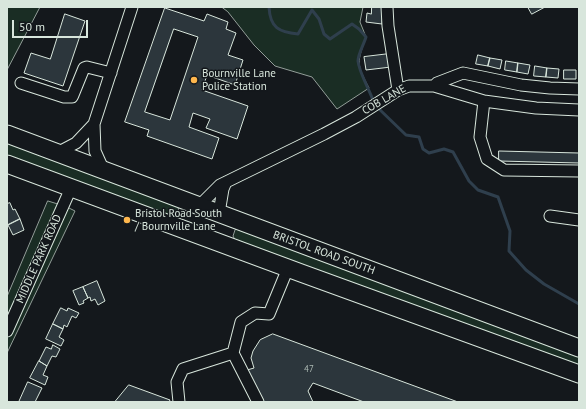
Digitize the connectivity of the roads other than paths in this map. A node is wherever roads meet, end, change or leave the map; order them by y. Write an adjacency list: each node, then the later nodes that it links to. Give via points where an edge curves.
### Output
1 (132, 7): 3 (street)
2 (387, 7): 7 (street)
3 (111, 73): 4 (street, via 84,68 73,95 68,98); 10 (street)
4 (21, 83)
5 (434, 86): 6 (street, via 463,73 521,85); 7 (street, COB LANE, via 409,86); 8 (street, COB LANE)
6 (579, 89)
7 (398, 90): 16 (street, COB LANE, via 356,117)
8 (484, 101): 9 (street, COB LANE, via 536,108); 15 (street, via 480,137 487,159 504,170)
9 (579, 110)
10 (94, 124): 12 (street); 14 (street, via 95,151)
11 (7, 134): 12 (highway, BRISTOL ROAD SOUTH)
12 (63, 155): 14 (highway, BRISTOL ROAD SOUTH)
13 (7, 164): 17 (highway)
14 (104, 171): 18 (highway, BRISTOL ROAD SOUTH)
15 (579, 171)
16 (226, 182): 19 (street, COB LANE); 20 (street)
17 (71, 188): 24 (highway); 28 (street, MIDDLE PARK ROAD)
18 (182, 200): 19 (highway, BRISTOL ROAD SOUTH); 24 (highway, via 184,215)
19 (199, 206): 20 (highway, BRISTOL ROAD SOUTH); 25 (highway, via 191,225)
20 (218, 213): 22 (highway, BRISTOL ROAD SOUTH); 25 (highway, via 216,227)
21 (550, 216): 23 (street)
22 (237, 220): 26 (highway, via 227,232); 29 (highway, BRISTOL ROAD SOUTH)
23 (579, 220)
24 (173, 225): 25 (highway)
25 (200, 235): 26 (highway)
26 (229, 245): 27 (highway)
27 (288, 268): 30 (street, via 269,314 255,313 241,322); 31 (highway)
28 (7, 331)
29 (579, 348)
30 (233, 354): 32 (street, via 183,368 177,382); 33 (street)
31 (579, 374)
32 (179, 402)
33 (258, 402)

